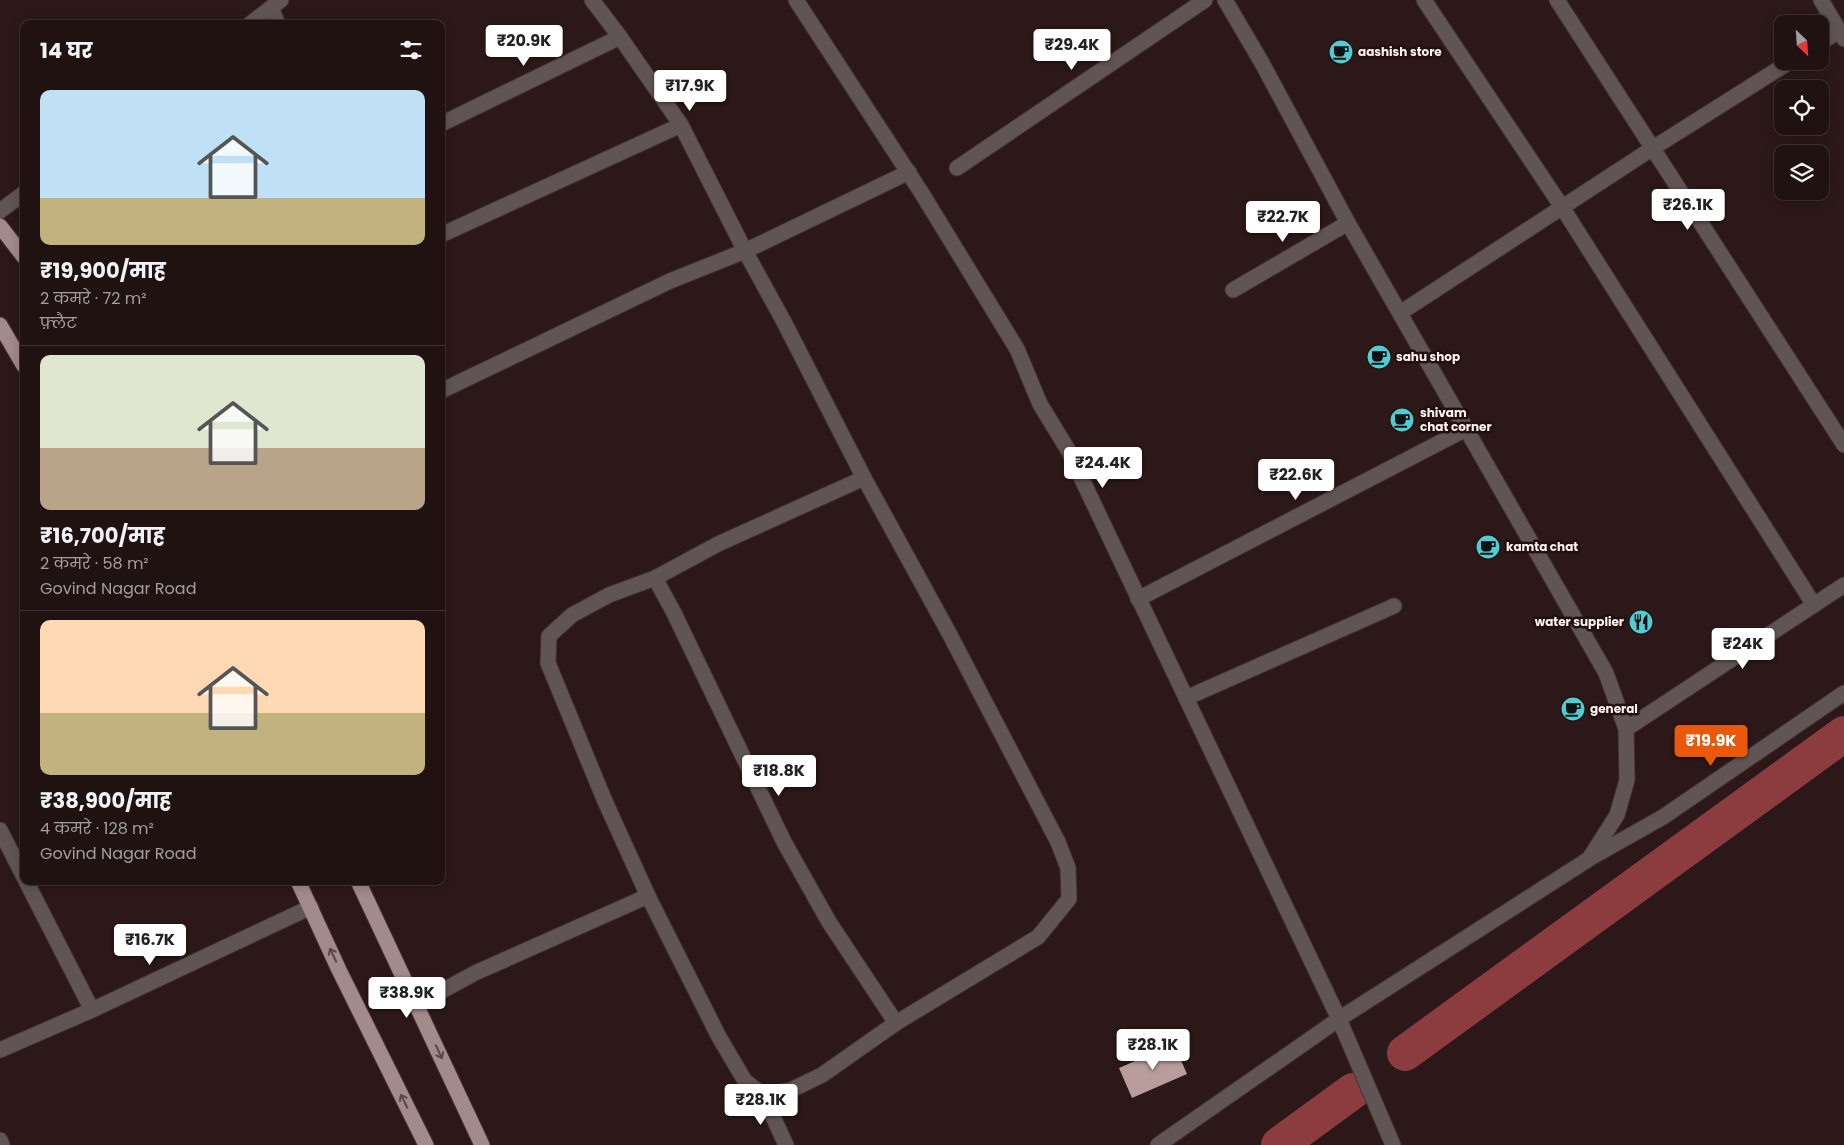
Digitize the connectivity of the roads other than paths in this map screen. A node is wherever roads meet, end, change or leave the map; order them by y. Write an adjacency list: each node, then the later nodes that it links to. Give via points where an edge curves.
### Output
1 (592, 0): 12 (street)
2 (796, 0): 19 (street)
3 (1205, 0): 18 (street)
4 (1225, 0): 23 (street)
5 (1424, 0): 21 (street)
6 (1558, 0): 17 (street)
7 (1821, 0): 11 (street)
8 (276, 4): 9 (street); 10 (street)
9 (255, 20)
10 (278, 20)
11 (1842, 35): 13 (street)
12 (620, 37): 15 (street); 16 (street)
13 (1829, 40)
14 (1777, 70): 17 (street)
15 (445, 122)
16 (681, 126): 25 (street); 26 (street)
17 (1653, 148): 21 (street); 34 (street)
18 (957, 168)
19 (908, 172): 26 (street); 38 (street, via 1017,349 1040,404 1068,450)
20 (20, 196): 22 (street)
21 (1562, 207): 29 (street); 39 (street)
22 (0, 211)
23 (1348, 223): 28 (street); 29 (street)
24 (0, 226): 27 (main road)
25 (445, 233)
26 (745, 251): 32 (street, via 670,281); 35 (street)
27 (20, 252)
28 (1233, 290)
29 (1400, 313): 33 (street)
30 (0, 325): 31 (main road)
31 (20, 359)
32 (445, 387)
33 (1466, 429): 38 (street); 43 (street, via 1606,673)
34 (1844, 446)
35 (864, 478): 36 (street, via 718,544); 55 (street, via 949,633 1058,842 1068,868 1069,899 1038,937)
36 (655, 578): 50 (street, via 609,595 572,615 550,636 548,663); 55 (street, via 784,842 829,922)
37 (1844, 585): 39 (street)
38 (1138, 599): 42 (street)
39 (1814, 605): 43 (street)
40 (1394, 606): 42 (street)
41 (1844, 693): 45 (street, via 1664,817)
42 (1186, 698): 54 (street)
43 (1626, 729): 45 (street, via 1627,780 1617,815)
44 (0, 830): 46 (street)
45 (1588, 858): 54 (street)
46 (20, 869)
47 (28, 885): 53 (street)
48 (300, 885): 51 (main road)
49 (360, 885): 52 (main road)
50 (648, 896): 52 (street, via 475,973); 57 (street, via 744,1081)
51 (311, 907): 53 (street); 60 (main road, one-way to 51)
52 (416, 1005): 61 (main road, one-way to 61)
53 (92, 1010): 56 (street)
54 (1339, 1019): 63 (street); 64 (street)
55 (896, 1023): 57 (street, via 822,1074 791,1090)
56 (0, 1050)
57 (763, 1095): 62 (street)
58 (0, 1140): 59 (street)
59 (2, 1145)
60 (426, 1145)
61 (482, 1145)
62 (786, 1145)
63 (1158, 1145)
64 (1393, 1145)

